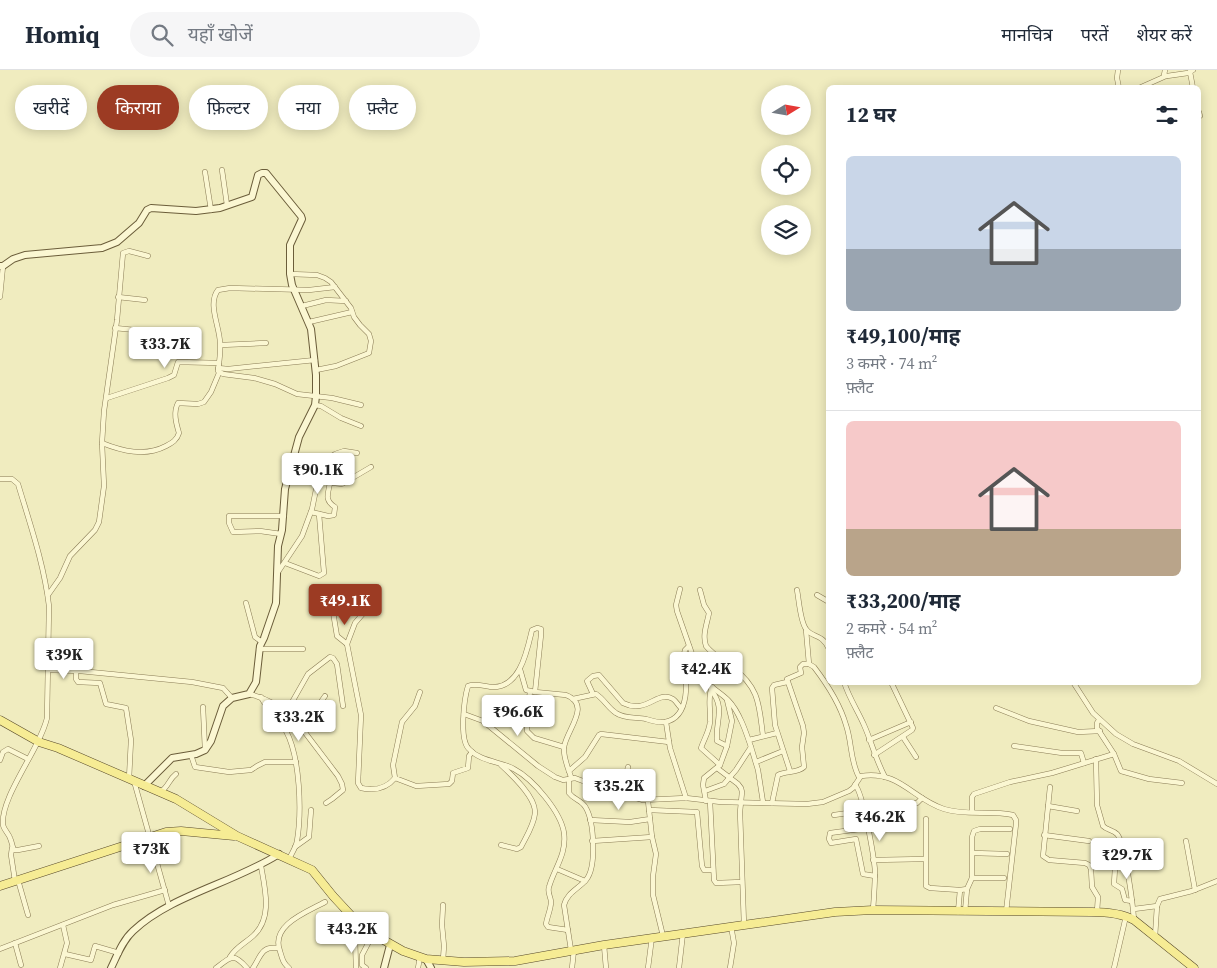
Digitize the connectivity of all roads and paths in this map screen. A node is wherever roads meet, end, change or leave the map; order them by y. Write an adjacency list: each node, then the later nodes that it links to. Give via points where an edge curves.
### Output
1 (1118, 70): 5 (street)
2 (1165, 70): 4 (street)
3 (1191, 71): 4 (street); 7 (street)
4 (1166, 76): 6 (street)
5 (1119, 85)
6 (1146, 85)
7 (1193, 85)
8 (222, 170): 10 (street)
9 (205, 172): 11 (street)
10 (227, 205): 11 (street); 14 (street, via 252,197 258,175 266,173 273,180 302,219 290,245)
11 (211, 210): 13 (street, via 151,208 117,242 102,248 25,255)
12 (148, 256): 18 (street, via 129,251 123,253)
13 (2, 266): 17 (street)
14 (290, 274): 15 (street, via 325,278); 16 (street)
15 (335, 288): 16 (street); 20 (street)
16 (293, 289): 21 (street); 27 (street, via 218,290 213,302)
17 (0, 298)
18 (118, 298): 19 (street); 24 (street)
19 (145, 300)
20 (346, 301): 21 (street, via 326,300); 22 (street)
21 (302, 306): 23 (street)
22 (352, 312): 23 (street); 30 (street, via 369,334 369,353 329,369)
23 (309, 322): 28 (street)
24 (115, 328): 25 (street); 32 (street)
25 (145, 331)
26 (266, 343): 27 (street)
27 (221, 345): 29 (street)
28 (315, 360): 29 (street); 30 (street)
29 (219, 368): 31 (street, via 276,384 297,394); 32 (street, via 178,362 174,375); 36 (street, via 204,402 178,403 176,406 179,433 172,443 157,451 141,452 117,449)
30 (316, 370): 31 (street)
31 (316, 396): 33 (street); 34 (street)
32 (107, 398): 36 (street)
33 (315, 405): 35 (street); 44 (street, via 299,437 290,467)
34 (361, 405)
35 (361, 426)
36 (102, 442): 51 (street, via 104,486 99,522 70,556)
37 (357, 453): 40 (street, via 344,451 329,457)
38 (370, 467): 41 (street, via 346,483)
39 (0, 478): 51 (street, via 12,479 18,484)
40 (317, 481): 41 (street); 42 (street)
41 (330, 483): 43 (street, via 328,501 335,507 335,514)
42 (310, 512): 43 (street); 46 (street, via 302,536)
43 (319, 514): 46 (street, via 324,573 319,576)
44 (284, 516): 45 (street); 45 (street, via 229,516 233,532)
45 (281, 534): 47 (street)
46 (285, 564): 47 (street)
47 (278, 572): 58 (street, via 276,603)
48 (680, 589): 61 (street, via 676,605)
49 (700, 590): 95 (street, via 710,613 705,627 706,646 737,671 754,692 760,706)
50 (797, 590): 57 (street)
51 (48, 595): 66 (street)
52 (817, 595): 53 (street)
53 (826, 600)
54 (246, 603): 58 (street, via 255,637)
55 (366, 609): 59 (street, via 355,623)
56 (333, 612): 59 (street, via 337,636)
57 (806, 630): 60 (street); 64 (street)
58 (262, 642): 63 (street)
59 (347, 644): 125 (street, via 361,715 359,786 369,790 382,788)
60 (826, 644)
61 (689, 646): 72 (street, via 700,677); 84 (street, via 684,650 687,688)
62 (303, 648): 63 (street)
63 (259, 649): 75 (street, via 256,682)
64 (809, 664): 68 (street, via 801,665 801,673 788,677); 128 (street, via 816,669 839,708)
65 (520, 669): 74 (street, via 526,690); 74 (street, via 532,630 540,629 542,635); 87 (street, via 514,677 497,687 470,685)
66 (48, 670): 67 (street); 99 (street, via 47,718)
67 (76, 670): 79 (street, via 192,682 224,688); 129 (street, via 78,682 100,683 106,704 126,708 131,740)
68 (787, 682): 94 (street, via 772,686); 122 (street, via 804,732 804,767)
69 (845, 685): 98 (street)
70 (892, 685): 92 (street)
71 (1075, 685): 89 (street)
72 (711, 688): 81 (street); 101 (street, via 720,715 717,741); 119 (street, via 708,696 710,722 701,748)
73 (420, 692): 125 (street, via 415,706 402,722 393,765)
74 (533, 692): 80 (street, via 566,695); 104 (street, via 528,705 527,731 534,738)
75 (249, 694): 78 (street); 79 (street)
76 (593, 694): 80 (street); 84 (street, via 587,681 599,674 627,705 646,706 667,696); 91 (street, via 619,715)
77 (325, 696): 88 (street, via 318,706)
78 (261, 697): 86 (street); 115 (street, via 285,728)
79 (232, 698): 105 (street, via 221,710 211,741)
80 (573, 699): 104 (street, via 578,713)
81 (726, 699): 97 (street); 101 (street, via 732,721)
82 (343, 706): 86 (street, via 337,664 330,658 308,674)
83 (202, 707): 105 (street)
84 (681, 708): 91 (street, via 676,717)
85 (996, 708): 93 (street, via 1029,721 1078,732)
86 (287, 711): 88 (street)
87 (464, 714): 107 (street, via 465,745); 126 (street, via 483,721 555,777)
88 (294, 718): 143 (street, via 342,784 343,790)
89 (1099, 720): 93 (street, via 1096,725); 131 (street, via 1123,739 1179,761)
90 (0, 721): 99 (main road)
91 (666, 722): 100 (street)
92 (911, 722): 96 (street, via 912,730); 98 (street)
93 (1100, 731): 108 (street)
94 (777, 733): 95 (street); 106 (street)
95 (763, 736): 97 (street)
96 (903, 737): 110 (street); 111 (street)
97 (749, 740): 102 (street)
98 (869, 740): 110 (street)
99 (39, 742): 112 (street); 129 (main road)
100 (669, 742): 121 (street, via 601,734); 138 (street)
101 (727, 746): 119 (street)
102 (750, 746): 116 (street); 127 (street)
103 (1014, 746): 117 (street, via 1081,753)
104 (564, 747): 121 (street)
105 (204, 750): 109 (street)
106 (783, 751): 116 (street); 122 (street)
107 (472, 752): 118 (street); 125 (street, via 468,768 453,773 449,784 416,786)
108 (1114, 754): 113 (street); 130 (street, via 1122,771)
109 (190, 755): 115 (street, via 194,767 229,772 251,770 265,762); 133 (street, via 172,758)
110 (874, 755): 124 (street)
111 (916, 757)
112 (28, 759): 114 (street, via 8,749); 171 (street, via 3,811 3,826)
113 (1096, 759): 117 (street); 196 (street, via 1100,817 1103,826 1116,833 1120,840)
114 (0, 760)
115 (296, 762): 173 (street, via 298,812)
116 (756, 762): 145 (street)
117 (1084, 763): 154 (street, via 974,794)
118 (500, 765): 170 (street, via 523,788 534,804 535,812 521,847); 182 (street, via 526,777 547,798 565,836)
119 (719, 766): 127 (street); 135 (street, via 704,778)
120 (628, 767): 137 (street)
121 (569, 771): 126 (street)
122 (790, 771): 146 (street, via 777,777)
123 (176, 774): 136 (street)
124 (885, 776): 128 (street, via 871,774); 139 (street)
125 (395, 778)
126 (570, 778): 137 (street); 158 (street, via 569,793 584,804)
127 (730, 778): 135 (street, via 722,786); 144 (street, via 741,788)
128 (859, 778): 132 (street)
129 (131, 780): 133 (main road); 164 (street)
130 (1182, 783)
131 (1217, 784)
132 (854, 785): 146 (street, via 823,802); 151 (street)
133 (144, 786): 136 (main road)
134 (1050, 787): 147 (street)
135 (705, 791): 142 (street)
136 (160, 792): 162 (main road)
137 (622, 793): 141 (street)
138 (689, 798): 140 (street); 142 (street); 152 (street)
139 (922, 798): 151 (street, via 917,803); 154 (street, via 946,810)
140 (666, 799): 141 (street); 150 (street)
141 (648, 801): 149 (street)
142 (708, 801): 144 (street); 168 (street)
143 (326, 802)
144 (742, 802): 145 (street); 190 (street)
145 (764, 802): 146 (street)
146 (772, 803)
147 (1048, 806): 153 (street); 161 (street)
148 (311, 810): 173 (street, via 309,837)
149 (649, 810): 150 (street); 156 (street)
150 (667, 810): 152 (street)
151 (864, 810): 155 (street); 159 (street)
152 (692, 811): 169 (street, via 699,815)
153 (1077, 811)
154 (972, 812): 204 (street, via 1015,816)
155 (834, 815)
156 (650, 819): 158 (street, via 630,822); 163 (street)
157 (926, 819): 178 (street)
158 (590, 820): 165 (street)
159 (867, 828): 179 (street); 184 (street, via 830,834 829,839 832,843 856,839 863,874)
160 (1010, 829): 174 (street, via 976,829 972,834)
161 (1044, 835): 166 (street); 205 (street, via 1044,858 1089,865 1092,887 1098,897)
162 (237, 836): 164 (main road, via 181,831); 175 (main road)
163 (652, 837): 165 (street); 216 (street, via 656,854 652,887)
164 (150, 838): 187 (main road); 193 (street)
165 (592, 841): 188 (street, via 593,865)
166 (1089, 841)
167 (1186, 841): 195 (street)
168 (712, 843): 169 (street); 183 (street)
169 (700, 844): 183 (street, via 703,869)
170 (501, 845)
171 (12, 846): 172 (street, via 18,850); 187 (street)
172 (39, 846)
173 (295, 847): 177 (street)
174 (973, 853): 176 (street); 185 (street)
175 (279, 854): 177 (main road); 180 (street)
176 (1007, 854)
177 (289, 859): 209 (main road, via 316,873)
178 (925, 859): 179 (street); 194 (street, via 927,888)
179 (873, 860): 184 (street)
180 (261, 866): 199 (street); 227 (street, via 267,898 264,915 257,932 237,947)
181 (1115, 868): 196 (street, via 1114,884 1122,889 1125,900)
182 (557, 869): 188 (street); 213 (street, via 548,888 551,900 546,924)
183 (713, 870): 190 (street, via 716,883)
184 (875, 876): 202 (street)
185 (972, 878): 186 (street); 192 (street)
186 (1004, 878)
187 (16, 881): 191 (main road); 206 (street)
188 (585, 881): 213 (street, via 567,895 564,905)
189 (1217, 881): 195 (street)
190 (742, 882): 211 (street)
191 (0, 886)
192 (967, 889): 194 (street); 203 (street)
193 (165, 890): 199 (street); 210 (street, via 113,905)
194 (960, 890): 203 (street)
195 (1196, 890): 200 (street, via 1164,897 1158,901)
196 (1132, 900): 201 (street)
197 (325, 902): 222 (street, via 286,926 278,939)
198 (443, 905): 229 (street)
199 (169, 906): 225 (street, via 132,932)
200 (1158, 906): 201 (street); 217 (street)
201 (1134, 909): 208 (street)
202 (873, 910): 203 (main road); 211 (main road)
203 (961, 912): 204 (main road)
204 (1006, 912): 205 (main road)
205 (1098, 912): 207 (main road)
206 (28, 915)
207 (1126, 916): 208 (main road); 247 (street)
208 (1134, 920): 217 (main road)
209 (358, 923): 215 (main road); 237 (street)
210 (63, 925): 219 (street); 226 (street, via 67,943)
211 (744, 925): 212 (main road)
212 (731, 926): 214 (main road); 246 (street, via 734,943)
213 (568, 930): 224 (street)
214 (683, 933): 216 (main road); 245 (street)
215 (373, 934): 221 (main road); 238 (street, via 362,955 362,965)
216 (663, 936): 218 (main road)
217 (1155, 937): 248 (main road)
218 (652, 938): 220 (main road); 244 (street)
219 (15, 943): 223 (street); 230 (street)
220 (604, 944): 224 (main road); 243 (street)
221 (390, 945): 228 (main road); 239 (street)
222 (278, 948): 235 (street, via 264,950); 236 (street)
223 (0, 949)
224 (573, 950): 229 (main road, via 515,961); 242 (street)
225 (119, 953): 226 (street, via 96,946 91,960); 232 (street)
226 (65, 954): 231 (street)
227 (230, 957): 233 (street); 234 (street, via 238,958)
228 (423, 958): 229 (main road); 240 (street); 241 (street)
229 (443, 960)
230 (21, 965)
231 (60, 968)
232 (111, 968)
233 (216, 968)
234 (247, 968)
235 (253, 968)
236 (289, 968)
237 (356, 968)
238 (366, 968)
239 (384, 968)
240 (418, 968)
241 (431, 968)
242 (572, 968)
243 (606, 968)
244 (648, 968)
245 (680, 968)
246 (730, 968)
247 (1114, 968)
248 (1194, 968)

